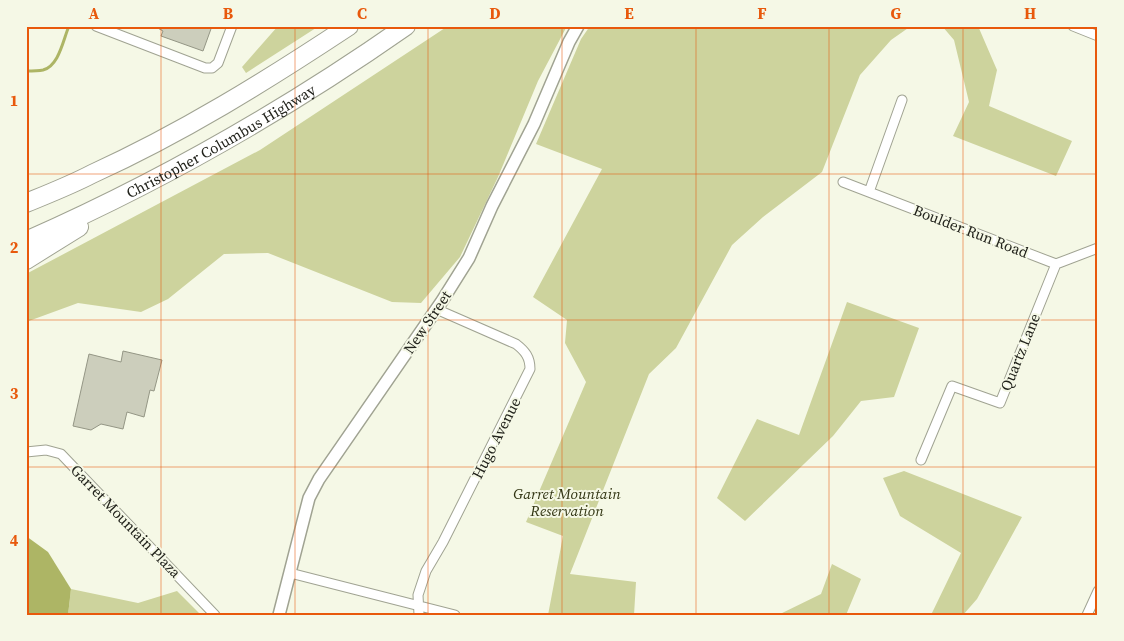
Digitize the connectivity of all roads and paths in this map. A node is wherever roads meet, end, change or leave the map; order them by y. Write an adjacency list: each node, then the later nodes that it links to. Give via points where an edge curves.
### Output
1 (96, 26): 2 (street, via 205,68 216,66)
2 (232, 26)
3 (349, 26): 12 (highway, Christopher Columbus Highway, via 182,128)
4 (406, 26): 9 (highway, Christopher Columbus Highway, via 301,96)
5 (578, 26): 17 (street, New Street, via 469,258)
6 (1073, 26): 7 (street)
7 (1098, 36)
8 (902, 100): 11 (street)
9 (176, 168): 13 (highway, Christopher Columbus Highway); 15 (highway)
10 (843, 182): 11 (street, Boulder Run Road)
11 (869, 192): 16 (street, Boulder Run Road)
12 (26, 203)
13 (26, 240)
14 (1098, 248): 16 (street)
15 (26, 260)
16 (1056, 264): 19 (street, Quartz Lane, via 1000,403 952,386)
17 (436, 310): 20 (street, New Street, via 319,479 309,498); 22 (street, Hugo Avenue, via 516,344 528,355 530,369 426,571 418,595)
18 (26, 452): 23 (street, Garret Mountain Plaza, via 46,450 61,454)
19 (921, 460)
20 (290, 573): 22 (street); 24 (street, New Street)
21 (1098, 590): 26 (street)
22 (419, 610): 25 (street)
23 (215, 615)
24 (279, 615)
25 (455, 615)
26 (1087, 615)

